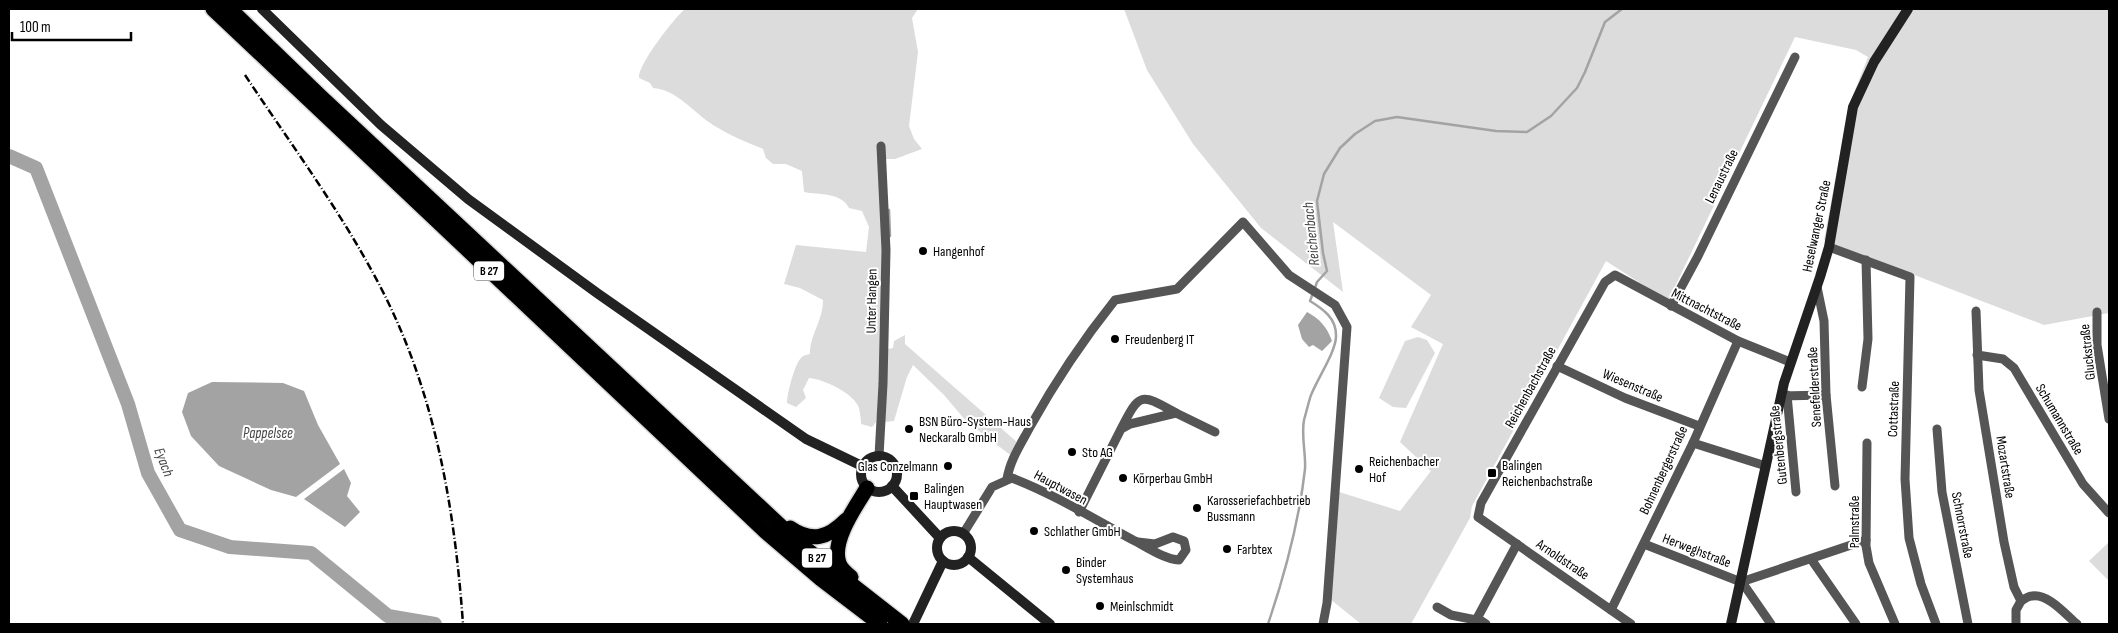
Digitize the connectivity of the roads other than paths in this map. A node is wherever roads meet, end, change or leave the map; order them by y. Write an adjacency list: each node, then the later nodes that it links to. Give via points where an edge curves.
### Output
1 (213, 9): 57 (highway, B 27, via 766,532 821,579)
2 (230, 9): 37 (highway, B 27)
3 (262, 9): 30 (street, via 381,125 468,199 806,439)
4 (1908, 9): 7 (street, Heselwanger Straße, via 1874,62 1852,107)
5 (1795, 57): 11 (street, Lenaustraße)
6 (880, 146): 29 (street, Unter Hangen, via 886,250)
7 (1828, 246): 8 (street, Cottastraße); 10 (street, Heselwanger Straße)
8 (1866, 260): 18 (street, via 1868,339); 67 (street, Cottastraße, via 1910,277 1905,480 1909,538)
9 (1615, 275): 11 (street, Mittnachtstraße); 17 (street, Reichenbachstraße, via 1604,282)
10 (1817, 287): 16 (street, Heselwanger Straße); 19 (street, Senefelderstraße, via 1824,321)
11 (1671, 306): 14 (street, Mittnachtstraße)
12 (1976, 311): 15 (street, Mozartstraße)
13 (2097, 312): 22 (street, Gluckstraße, via 2097,346)
14 (1738, 341): 16 (street, Mittnachtstraße); 23 (street, Bohnenbergerstraße)
15 (1977, 355): 39 (street, Schumannstraße, via 2002,359 2014,368 2083,484); 52 (street, Mozartstraße, via 1979,390 2004,542 2014,587)
16 (1790, 362): 20 (street, Heselwanger Straße)
17 (1557, 366): 23 (street, Wiesenstraße, via 1625,398); 41 (street, Reichenbachstraße, via 1481,503)
18 (1862, 387)
19 (1826, 395): 20 (street); 34 (street, Senefelderstraße)
20 (1784, 396): 31 (street, Heselwanger Straße); 36 (street, Gutenbergstraße)
21 (1176, 413): 24 (street); 24 (street, via 1152,400 1139,399); 26 (street)
22 (2109, 419)
23 (1699, 426): 27 (street, Bohnenbergerstraße)
24 (1121, 429): 38 (street)
25 (1937, 429): 68 (street, Schnorrstraße, via 1942,492)
26 (1215, 432)
27 (1693, 443): 31 (street); 47 (street, Bohnenbergerstraße)
28 (1867, 443): 44 (street, Palmstraße)
29 (879, 456): 30 (street); 33 (street, via 894,464 897,475)
30 (862, 466): 35 (street, via 861,478)
31 (1766, 466): 51 (street, Heselwanger Straße)
32 (1007, 479): 38 (street, Hauptwasen, via 1030,485); 42 (street, via 992,487); 60 (street, via 1014,457 1048,394 1086,336 1116,300 1177,289 1243,222 1288,275 1335,305 1347,327)
33 (892, 486): 35 (street, via 877,492); 43 (street)
34 (1835, 486)
35 (867, 488): 40 (highway)
36 (1796, 492)
37 (760, 507): 40 (highway, via 800,535 816,538 834,532); 53 (highway, B 27, via 801,545)
38 (1079, 512): 45 (street, Hauptwasen)
39 (2109, 513)
40 (852, 514): 53 (highway, via 842,533 838,562 869,592)
41 (1478, 517): 46 (street, Arnoldstraße)
42 (963, 534): 43 (street, via 950,532); 48 (street, via 970,546)
43 (940, 538): 50 (street, via 937,550)
44 (1866, 540): 49 (street); 66 (street, Palmstraße, via 1869,563)
45 (1138, 542): 45 (street, Hauptwasen, via 1172,560 1179,560 1186,550 1184,541 1173,537 1155,544)
46 (1517, 544): 55 (street, Arnoldstraße); 56 (street)
47 (1644, 544): 51 (street, Herweghstraße); 55 (street, Bohnenbergerstraße)
48 (968, 557): 50 (street, via 957,565); 59 (street)
49 (1810, 559): 51 (street); 65 (street)
50 (943, 562): 58 (street)
51 (1741, 582): 63 (street, Heselwanger Straße); 64 (street)
52 (2021, 601): 69 (street, via 2016,610); 70 (street, via 2033,596 2042,597)
53 (878, 606): 57 (highway, B 27)
54 (1437, 607): 56 (street)
55 (1611, 610): 62 (street, Arnoldstraße)
56 (1476, 621): 61 (street)
57 (892, 622)
58 (913, 624)
59 (1050, 624)
60 (1323, 624)
61 (1486, 624)
62 (1631, 624)
63 (1731, 624)
64 (1771, 624)
65 (1856, 624)
66 (1895, 624)
67 (1936, 624)
68 (1968, 624)
69 (2016, 624)
70 (2077, 624)

